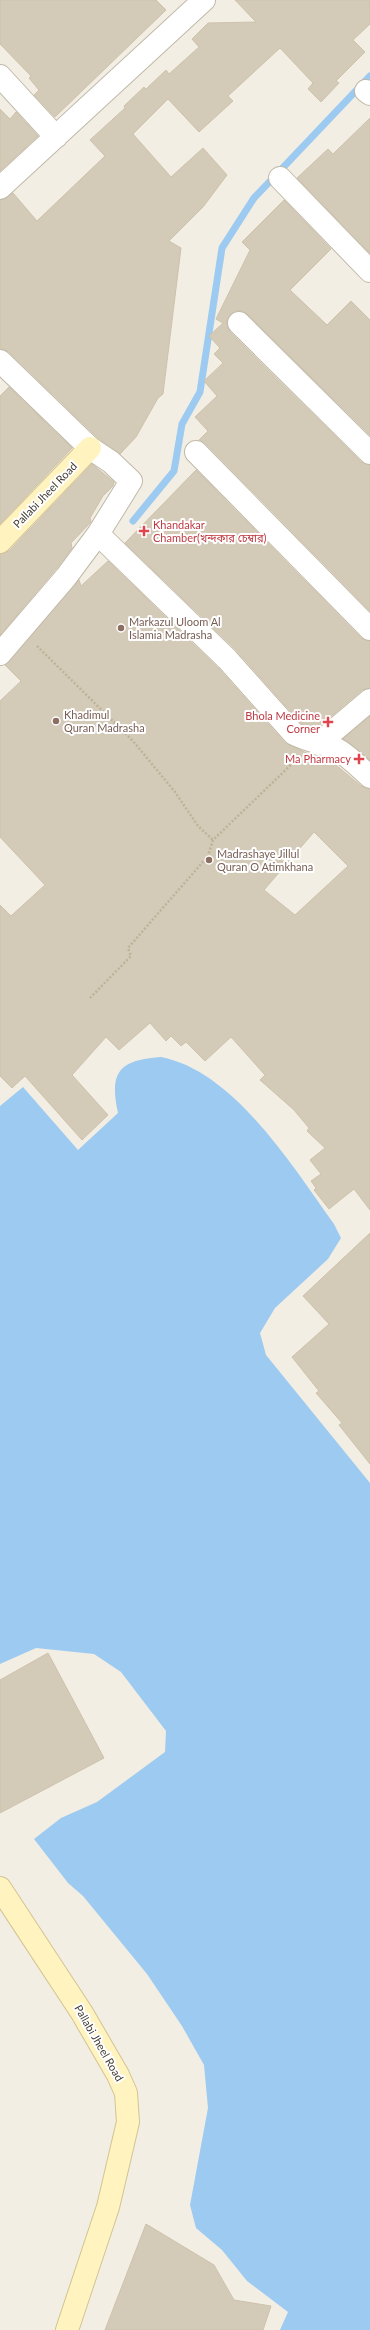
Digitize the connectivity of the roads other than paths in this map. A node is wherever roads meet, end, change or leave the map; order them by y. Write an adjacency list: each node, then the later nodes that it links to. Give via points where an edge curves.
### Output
1 (204, 0): 3 (street)
2 (0, 76): 3 (street)
3 (56, 136): 5 (street)
4 (280, 178): 6 (street)
5 (0, 188)
6 (370, 271)
7 (239, 323): 11 (street)
8 (0, 361): 9 (street)
9 (90, 448): 12 (street, via 111,462 131,481); 13 (street, Pallabi Jheel Road)
10 (196, 452): 14 (street)
11 (370, 453)
12 (98, 534): 15 (street, via 66,577); 17 (street, via 227,659 294,734)
13 (0, 542)
14 (370, 629)
15 (0, 654)
16 (370, 700): 17 (street)
17 (316, 743): 18 (street, via 330,746)
18 (370, 777)
19 (0, 1888): 20 (street, Pallabi Jheel Road, via 82,2013 126,2093 128,2122 108,2207)
20 (67, 2330)

